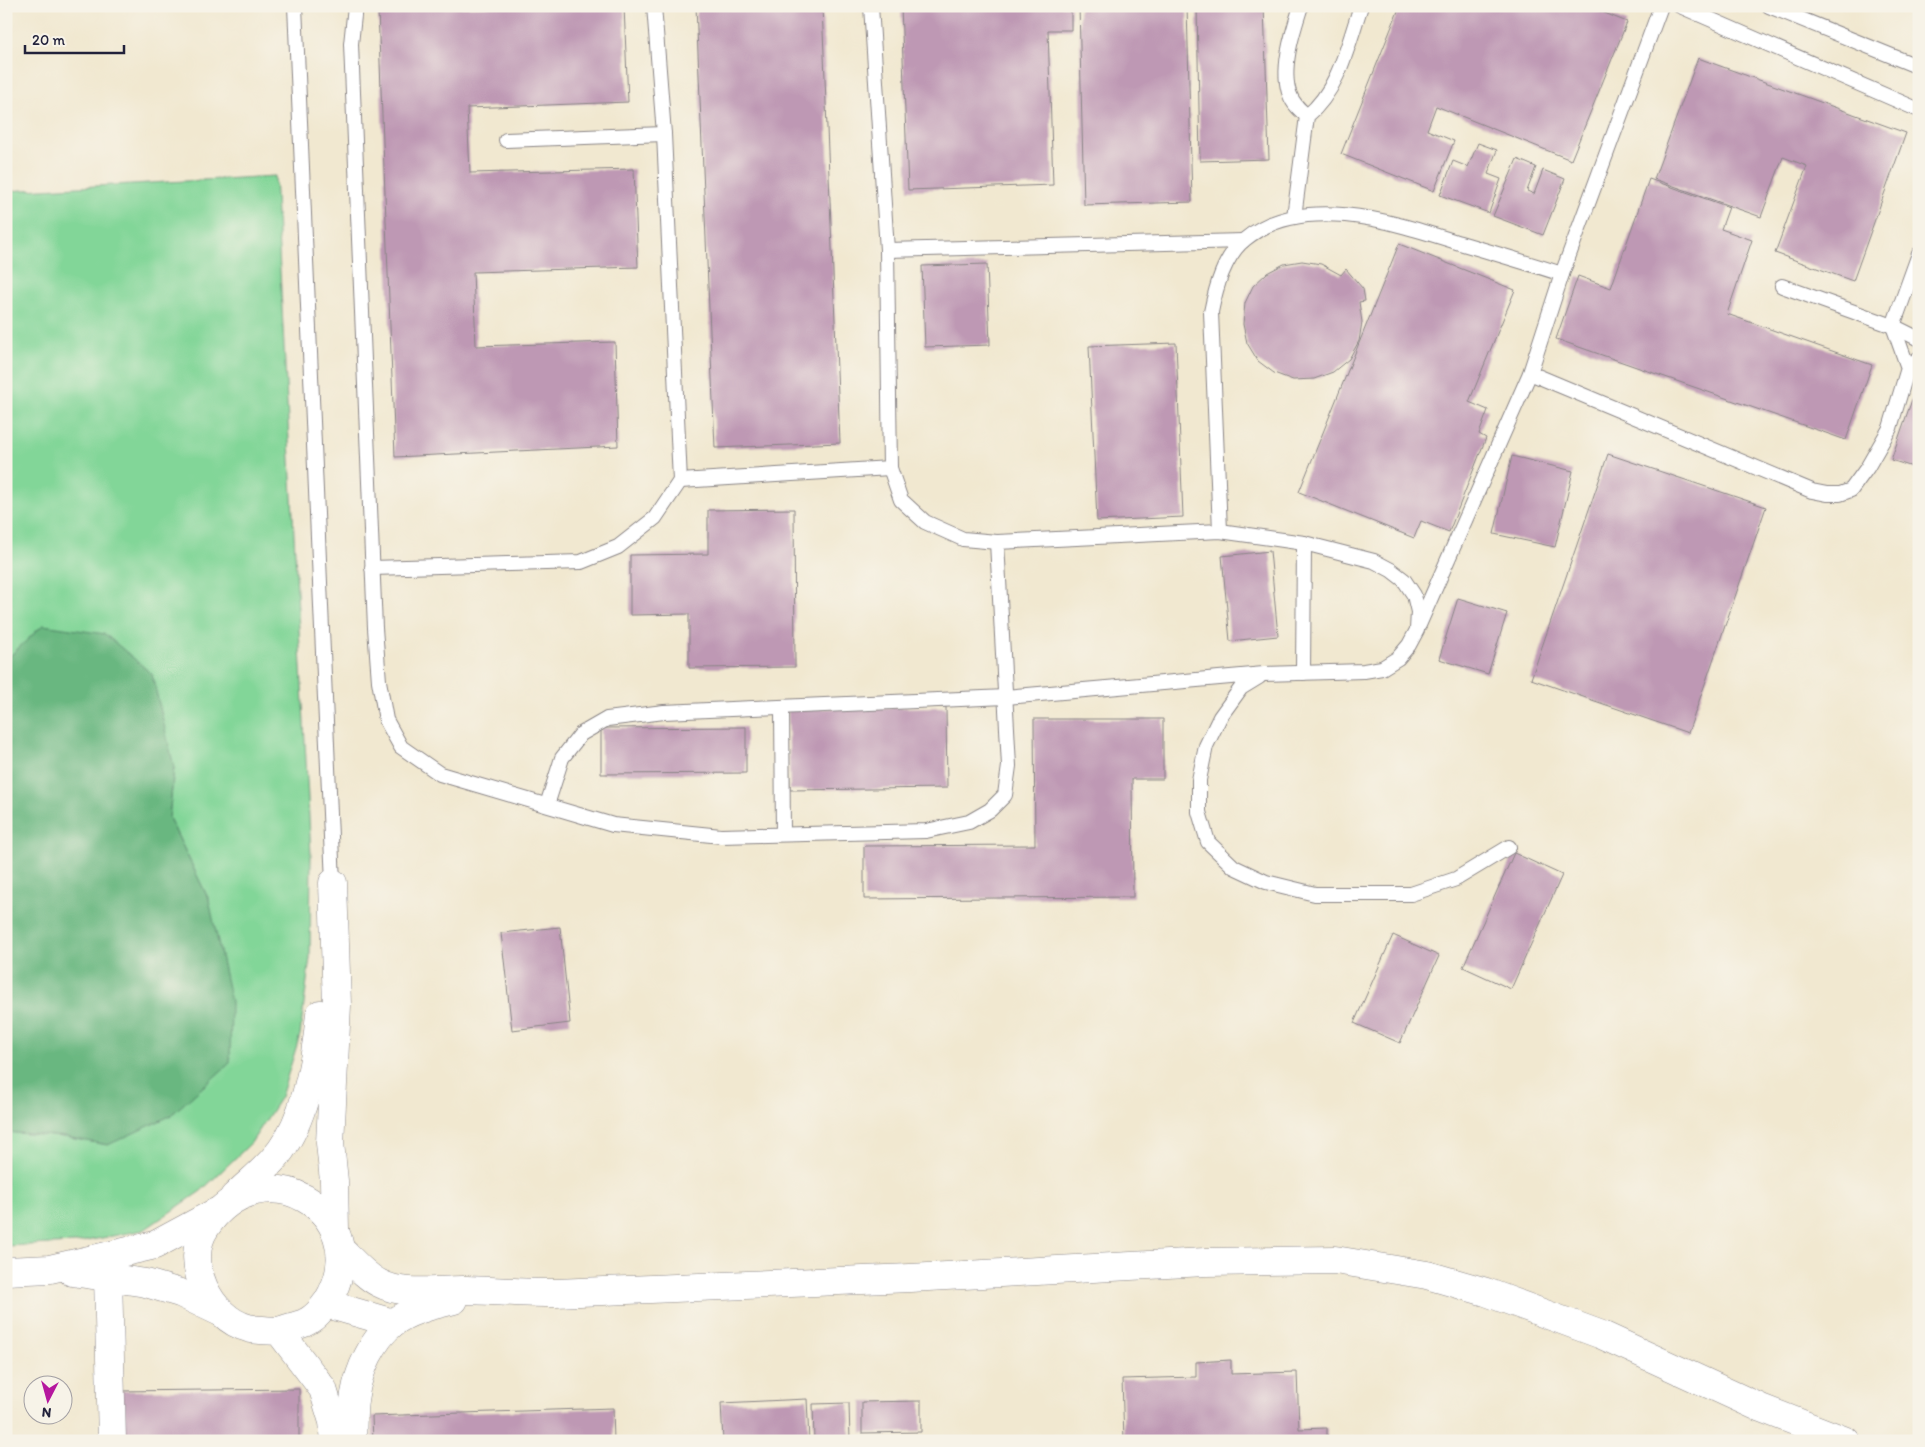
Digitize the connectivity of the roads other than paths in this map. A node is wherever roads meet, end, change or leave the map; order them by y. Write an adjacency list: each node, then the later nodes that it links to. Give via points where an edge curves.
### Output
1 (295, 6): 40 (lane)
2 (355, 6): 31 (lane, via 351,44)
3 (654, 6): 13 (lane)
4 (870, 6): 17 (lane)
5 (1301, 6): 12 (lane, via 1287,73 1289,94)
6 (1361, 6): 12 (lane, via 1333,84 1320,106)
7 (1661, 6): 19 (lane)
8 (1680, 6): 11 (lane)
9 (1769, 6): 10 (lane)
10 (1919, 67)
11 (1919, 110)
12 (1307, 116): 15 (lane)
13 (664, 134): 14 (lane); 27 (lane)
14 (506, 140)
15 (1294, 217): 16 (lane, via 1265,227); 19 (lane, via 1326,214 1394,222)
16 (1242, 241): 17 (lane); 28 (lane, via 1226,263 1211,312)
17 (887, 250): 26 (lane)
18 (1919, 254): 21 (lane)
19 (1562, 274): 25 (lane)
20 (1782, 286): 21 (lane)
21 (1893, 326): 22 (lane); 24 (lane)
22 (1919, 339)
23 (1919, 358): 24 (lane)
24 (1908, 368): 25 (lane, via 1890,428 1851,490 1840,494 1812,491)
25 (1530, 373): 32 (lane)
26 (890, 468): 27 (lane); 29 (lane, via 901,500 925,522 963,539)
27 (680, 480): 31 (lane, via 655,518 618,548 581,562)
28 (1220, 531): 29 (lane); 30 (lane)
29 (998, 542): 35 (lane)
30 (1304, 543): 32 (lane, via 1374,561 1404,580 1414,595 1418,612); 33 (lane)
31 (372, 568): 37 (lane, via 379,681 386,720 401,747 440,774)
32 (1417, 630): 33 (lane, via 1398,658 1382,668)
33 (1302, 673): 34 (lane)
34 (1264, 674): 35 (lane); 39 (lane, via 1241,688 1220,717 1206,746 1199,780 1199,812 1208,842 1234,867 1266,882 1315,894 1411,894 1456,879)
35 (1006, 696): 36 (lane); 38 (lane, via 1009,766 1005,795 990,810 969,822 926,831)
36 (782, 708): 37 (lane, via 664,712 607,719 581,734 562,758); 38 (lane)
37 (546, 805): 38 (lane, via 613,825 721,836)
38 (784, 834)
39 (1510, 847)
40 (333, 883): 41 (street, via 314,1070 303,1103 282,1150); 42 (street, via 337,1005 330,1142)
41 (225, 1205): 42 (street, via 255,1190 279,1189 302,1196 321,1210); 43 (street, via 155,1245); 48 (street, via 204,1229 198,1251 199,1274 207,1295)
42 (338, 1240): 46 (street, via 373,1279 390,1288); 47 (street, via 340,1278)
43 (50, 1269): 44 (street); 45 (street)
44 (6, 1271)
45 (108, 1276): 48 (street, via 180,1293); 51 (street)
46 (503, 1293): 49 (street, via 457,1299 416,1311); 54 (street, via 900,1278 1205,1262 1336,1260 1426,1276 1486,1292 1602,1335 1761,1408)
47 (327, 1304): 49 (street); 50 (street, via 306,1322)
48 (221, 1313): 50 (street, via 248,1328)
49 (393, 1322): 53 (street, via 365,1363 354,1394)
50 (279, 1331): 52 (street, via 323,1389)
51 (112, 1441)
52 (335, 1441)
53 (352, 1441)
54 (1846, 1441)

